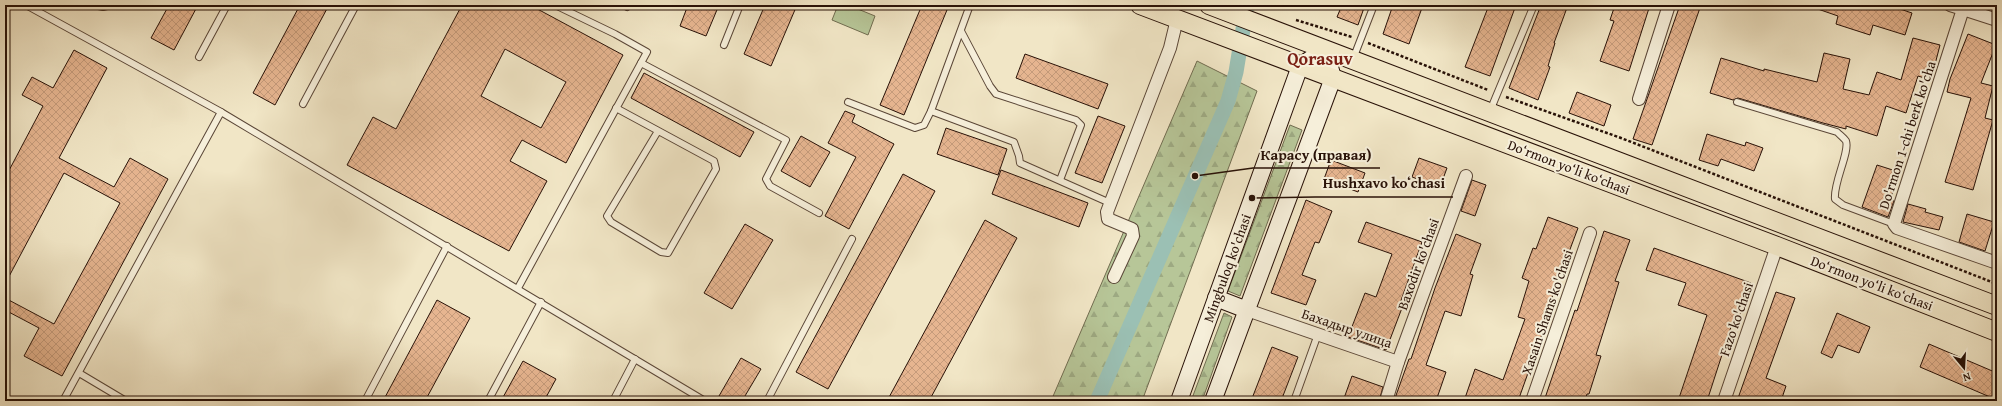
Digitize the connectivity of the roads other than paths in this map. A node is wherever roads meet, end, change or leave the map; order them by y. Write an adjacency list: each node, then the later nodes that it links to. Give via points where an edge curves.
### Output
1 (26, 5): 33 (lane)
2 (94, 5): 3 (lane)
3 (111, 5)
4 (227, 5): 21 (lane)
5 (356, 5): 29 (lane)
6 (555, 5): 23 (lane, via 647,52)
7 (740, 5): 19 (lane)
8 (970, 5): 18 (lane)
9 (1140, 5): 16 (main road, Do‘rmon yo‘li ko‘chasi)
10 (1209, 5): 20 (main road, Do‘rmon yo‘li ko‘chasi)
11 (1374, 5): 22 (lane)
12 (1534, 5): 32 (lane)
13 (1669, 5): 26 (street)
14 (1950, 5): 15 (street)
15 (1963, 9): 17 (street); 39 (street, Do'rmon 1-chi berk ko'cha)
16 (1177, 19): 24 (main road, Do‘rmon yo‘li ko‘chasi); 37 (street, via 1170,48)
17 (1997, 20)
18 (961, 31): 31 (lane); 36 (lane, via 996,94 1076,120 1081,125)
19 (724, 45)
20 (1325, 49): 22 (main road, Do‘rmon yo‘li ko‘chasi); 24 (main road); 25 (main road)
21 (199, 57)
22 (1353, 59): 32 (main road, Do‘rmon yo‘li ko‘chasi)
23 (641, 63): 30 (lane); 38 (lane, via 786,140 766,179 770,186)
24 (1300, 66): 25 (main road, Do‘rmon yo‘li ko‘chasi); 47 (main road, Mingbuloq ko'chasi)
25 (1333, 78): 43 (main road, Do‘rmon yo‘li ko‘chasi); 50 (main road)
26 (1638, 99)
27 (848, 102): 31 (lane, via 915,128 924,125)
28 (1737, 102): 39 (lane, via 1837,132 1846,140 1847,148 1834,190 1835,199 1842,205)
29 (303, 104)
30 (616, 108): 34 (lane); 46 (lane)
31 (931, 111): 36 (lane, via 1014,142 1020,163)
32 (1490, 111): 49 (main road, Do‘rmon yo‘li ko‘chasi)
33 (221, 112): 42 (lane); 55 (lane)
34 (658, 131): 34 (lane, via 714,161 716,169 668,253 661,252 611,222 607,216)
35 (1466, 176): 54 (street, Baxodir ko'chasi)
36 (1060, 180): 37 (lane)
37 (1110, 203): 45 (street, via 1108,219 1132,229 1133,236)
38 (819, 213)
39 (1894, 224): 44 (street, Do'rmon 1-chi berk ko'cha, via 1897,228)
40 (1590, 233): 68 (street, Xasain Shams ko'chasi)
41 (852, 239): 63 (lane)
42 (447, 246): 46 (lane); 59 (lane)
43 (1777, 246): 51 (main road, Do‘rmon yo‘li ko‘chasi); 69 (street, Fazo ko'chasi)
44 (1997, 263)
45 (1114, 277)
46 (518, 288): 48 (lane)
47 (1216, 298): 50 (main road); 64 (main road, Mingbuloq ko'chasi)
48 (541, 302): 53 (lane); 60 (lane)
49 (1997, 306)
50 (1247, 310): 52 (street, Бахадыр улица); 65 (main road)
51 (1997, 332)
52 (1318, 334): 54 (street, Бахадыр улица); 66 (lane)
53 (635, 359): 56 (lane); 61 (lane)
54 (1398, 362): 67 (street, Бахадыр улица)
55 (79, 373): 57 (lane); 58 (lane)
56 (696, 398): 62 (lane)
57 (63, 401)
58 (126, 401)
59 (365, 401)
60 (488, 401)
61 (614, 401)
62 (705, 401)
63 (767, 401)
64 (1179, 401)
65 (1214, 401)
66 (1294, 401)
67 (1386, 401)
68 (1532, 401)
69 (1724, 401)

